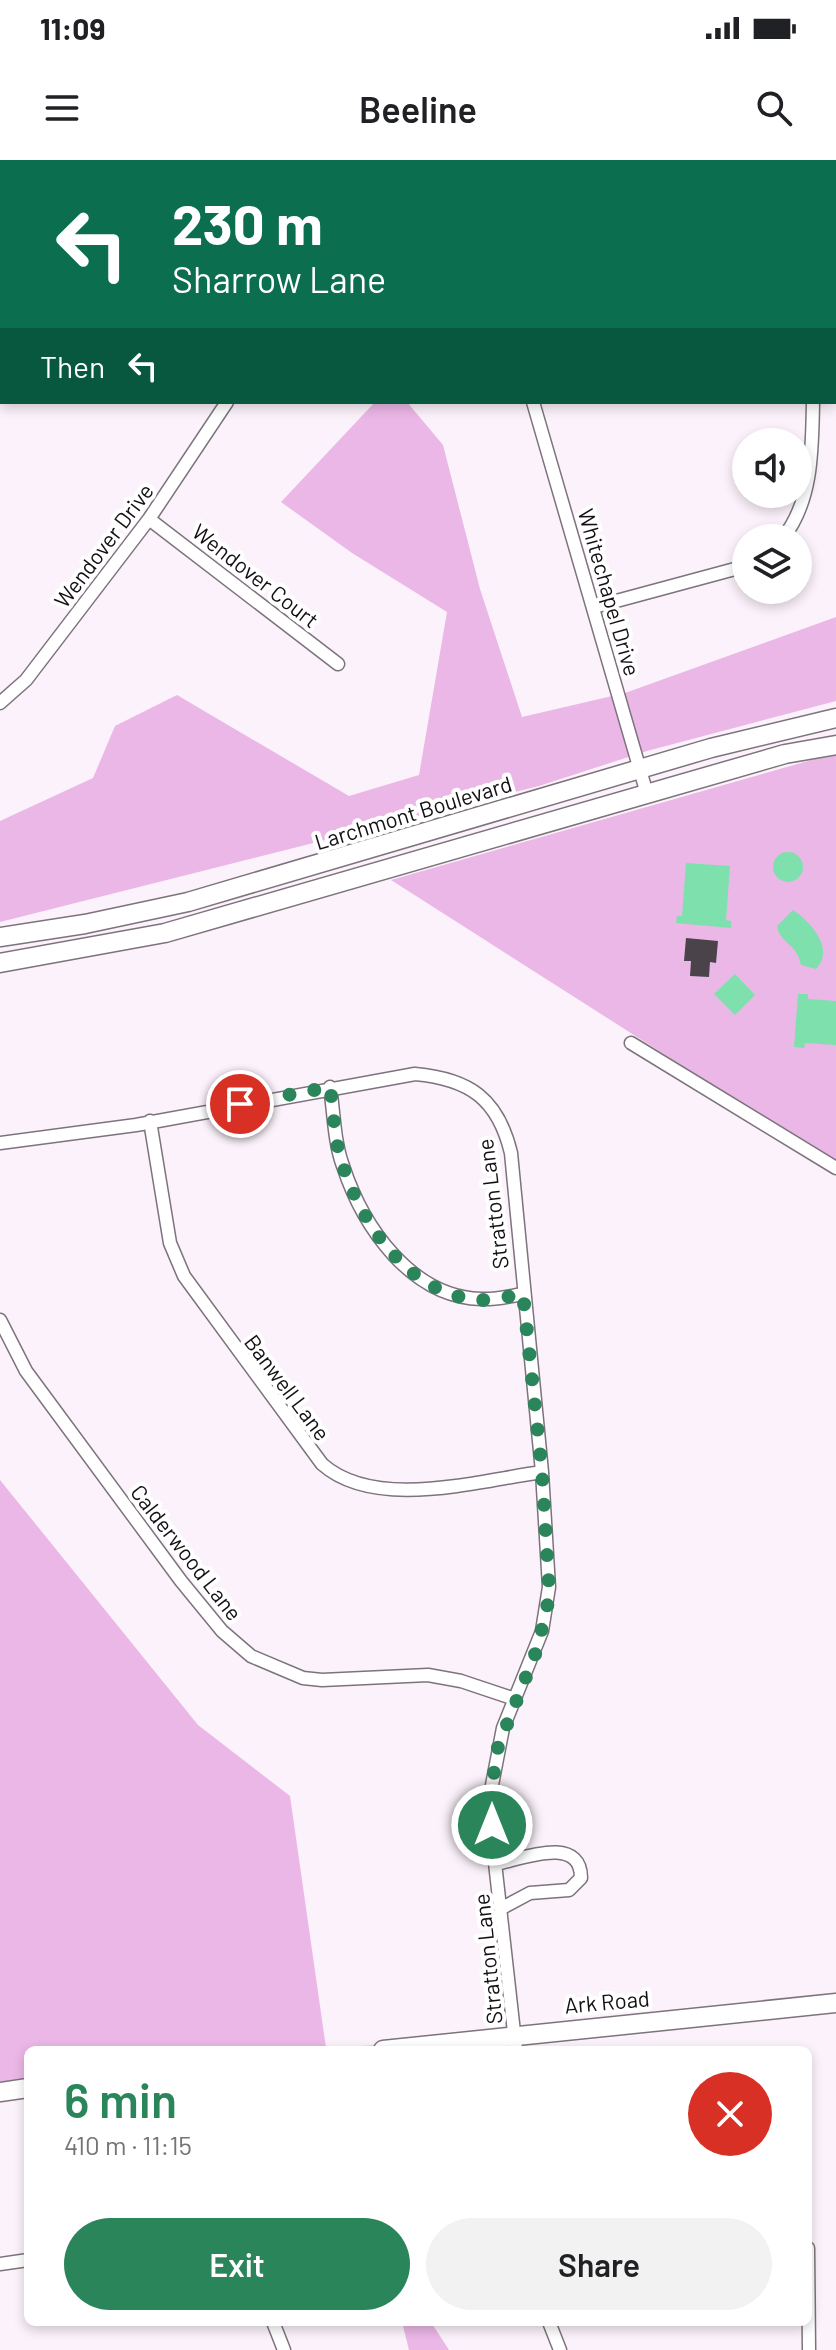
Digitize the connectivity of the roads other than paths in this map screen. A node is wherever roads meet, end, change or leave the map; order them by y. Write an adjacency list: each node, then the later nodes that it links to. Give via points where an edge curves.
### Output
1 (226, 404): 4 (street, Wendover Drive)
2 (534, 404): 7 (street, Whitechapel Drive)
3 (813, 404): 5 (street, via 807,487)
4 (149, 519): 8 (street, Wendover Court); 9 (street, Wendover Drive, via 26,680)
5 (792, 524)
6 (732, 570): 7 (street)
7 (594, 607): 12 (street, Whitechapel Drive)
8 (338, 664)
9 (0, 703)
10 (836, 718): 12 (street, Larchmont Boulevard)
11 (836, 745): 13 (street, Larchmont Boulevard, via 785,754)
12 (640, 769): 13 (street, Whitechapel Drive); 14 (street, Larchmont Boulevard, via 188,902)
13 (647, 794): 15 (street, Larchmont Boulevard, via 165,933)
14 (0, 937)
15 (0, 963)
16 (631, 1043): 20 (street)
17 (330, 1087): 18 (street, Stratton Lane); 21 (street, via 342,1164 352,1189 405,1268 458,1296 483,1300); 21 (street, Stratton Lane, via 424,1075 453,1081 487,1101 511,1153)
18 (150, 1121): 19 (street, Stratton Lane); 23 (street, Banwell Lane, via 176,1259 195,1294 322,1464 345,1482 390,1490)
19 (0, 1143)
20 (836, 1168)
21 (523, 1294): 23 (street, Stratton Lane)
22 (0, 1320): 24 (street, Calderwood Lane, via 26,1371 181,1581 222,1631 251,1656 303,1678 428,1675)
23 (542, 1472): 24 (street, Stratton Lane, via 547,1609 536,1652)
24 (515, 1699): 25 (street, Stratton Lane, via 494,1766)
25 (496, 1864): 26 (street, Stratton Lane); 26 (street, via 559,1851 581,1868 581,1878 569,1890 530,1893)
26 (502, 1908): 28 (street, Stratton Lane)
27 (836, 2003): 28 (street, Ark Road)
28 (516, 2042): 29 (street, Ark Road)
29 (450, 2046)
30 (24, 2089): 31 (street)
31 (0, 2092)
32 (24, 2261): 33 (street)
33 (0, 2264)
34 (275, 2326): 37 (street)
35 (551, 2326): 38 (street)
36 (809, 2326): 39 (street)
37 (284, 2350)
38 (560, 2350)
39 (809, 2350)

